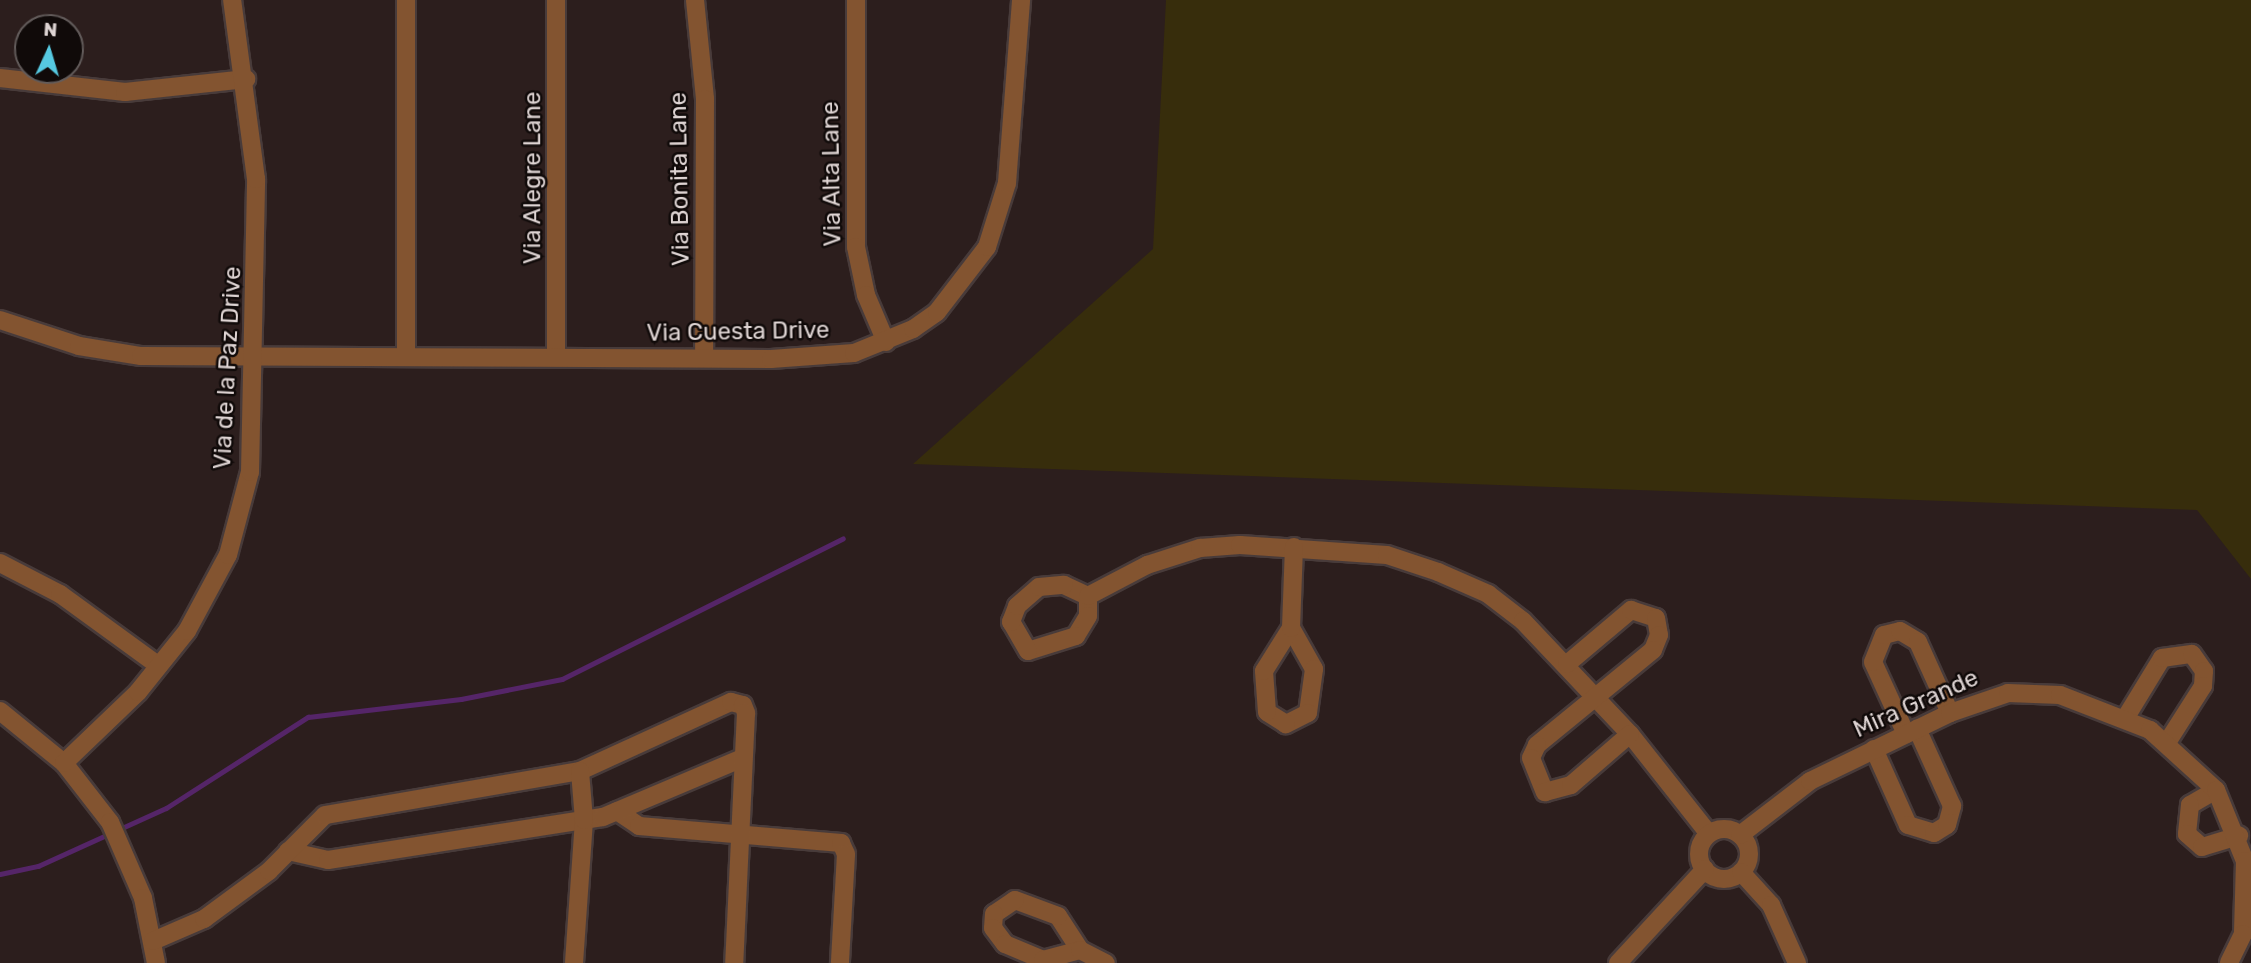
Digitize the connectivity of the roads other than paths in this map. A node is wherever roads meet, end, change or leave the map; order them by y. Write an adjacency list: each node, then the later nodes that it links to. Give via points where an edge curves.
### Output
1 (232, 0): 8 (street, Via de la Paz Drive)
2 (407, 0): 12 (street)
3 (556, 0): 13 (street, Via Alegre Lane)
4 (695, 0): 14 (street, Via Bonita Lane, via 705,99)
5 (856, 0): 10 (street, Via Alta Lane, via 856,247 866,295)
6 (1021, 0): 10 (street, Via Cuesta Drive, via 1007,183 987,247 937,312)
7 (0, 78): 8 (street, via 125,92)
8 (246, 79): 11 (street, Via de la Paz Drive, via 256,179)
9 (0, 320): 11 (street, Via Cuesta Drive, via 120,354)
10 (886, 342): 14 (street, Via Cuesta Drive, via 827,359)
11 (256, 356): 12 (street, Via Cuesta Drive); 20 (street, Via de la Paz Drive, via 250,471 235,536 202,607)
12 (406, 357): 13 (street, Via Cuesta Drive)
13 (556, 357): 14 (street, Via Cuesta Drive)
14 (704, 358)
15 (1294, 547): 17 (street, via 1200,548 1147,565); 18 (street); 19 (street, via 1387,555 1438,572 1488,594)
16 (0, 563): 20 (street, via 60,594)
17 (1088, 596): 17 (street, via 1064,585 1039,587 1017,606 1015,636 1028,651 1076,636 1088,616)
18 (1291, 628): 18 (street, via 1314,669 1308,713 1286,724 1267,712 1264,671)
19 (1567, 664): 21 (street); 21 (street, via 1631,610 1656,618 1653,650)
20 (159, 666): 30 (street, Via de la Paz Drive)
21 (1597, 697): 26 (street); 26 (street, via 1537,745 1531,758 1545,792 1571,785)
22 (0, 711): 30 (street)
23 (1950, 713): 24 (street, Mira Grande, via 1990,697 2034,691); 25 (street, Mira Grande); 25 (street, via 1918,642 1900,631 1884,635 1873,662)
24 (2126, 717): 27 (street, Mira Grande); 27 (street, via 2162,658 2192,654 2204,671 2203,686)
25 (1912, 731): 28 (street, Mira Grande); 28 (street, via 1951,806 1947,825 1934,833 1908,825)
26 (1630, 734): 36 (street)
27 (2168, 741): 32 (street, Mira Grande)
28 (1874, 749): 37 (street, Mira Grande, via 1810,781)
29 (743, 758): 31 (street, via 746,713 731,702); 33 (street); 35 (street)
30 (64, 763): 42 (street, via 123,846)
31 (580, 771): 34 (street); 39 (street, via 349,806 325,815)
32 (2216, 790): 38 (street, Mira Grande); 38 (street, via 2190,805 2187,834 2202,847)
33 (617, 811): 34 (street); 35 (street, via 639,826)
34 (584, 820): 39 (street, via 328,860); 45 (street)
35 (743, 834): 46 (street); 47 (street, via 841,843 846,854)
36 (1709, 834): 37 (street, via 1726,829); 40 (street, via 1700,849)
37 (1740, 835): 41 (street, via 1749,858)
38 (2239, 836): 51 (street, Mira Grande, via 2244,922)
39 (288, 851): 42 (street, via 204,919)
40 (1705, 869): 41 (street, via 1725,879); 49 (street)
41 (1741, 873): 50 (street, via 1771,905)
42 (153, 941): 44 (street)
43 (1080, 950): 43 (street, via 1043,960 997,937 994,914 1015,900 1058,916); 48 (street)
44 (156, 963)
45 (574, 963)
46 (734, 963)
47 (840, 963)
48 (1106, 963)
49 (1618, 963)
50 (1797, 963)
51 (2230, 963)

